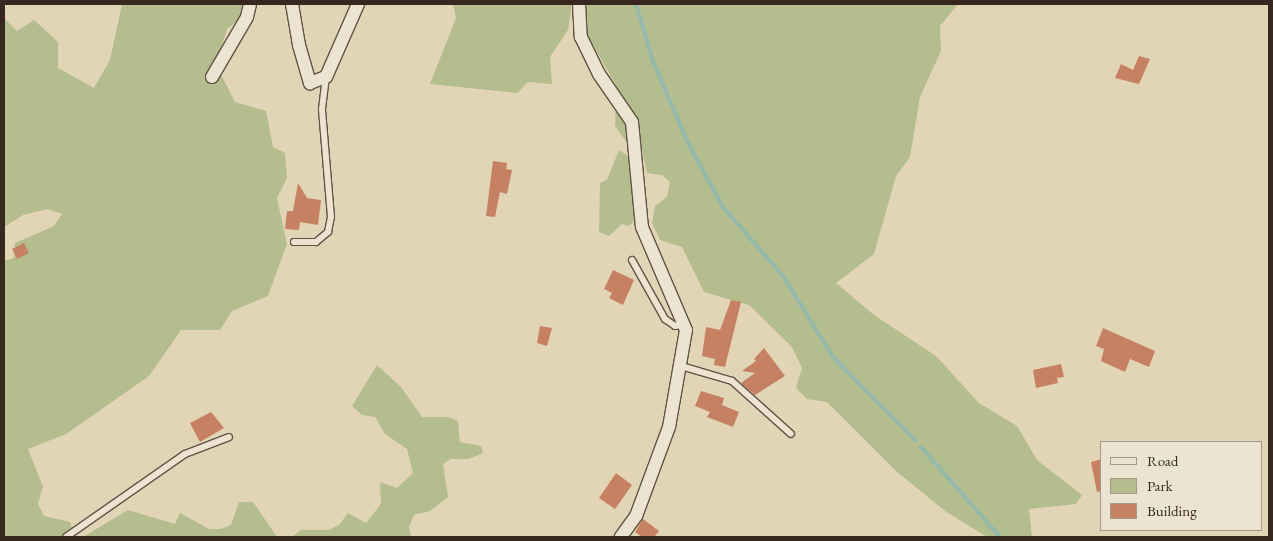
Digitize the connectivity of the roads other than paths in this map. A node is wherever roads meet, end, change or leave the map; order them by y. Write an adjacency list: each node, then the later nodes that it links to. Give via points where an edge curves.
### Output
1 (250, 4): 5 (street, via 247,17)
2 (292, 4): 6 (street, via 298,45 310,83)
3 (358, 4): 6 (street)
4 (579, 4): 9 (street, via 581,36 599,74 632,122 642,227)
5 (212, 77)
6 (326, 77): 7 (lane, via 322,109 331,217 328,232 316,242)
7 (294, 242)
8 (632, 260): 9 (lane, via 665,319 675,326)
9 (684, 325): 10 (street)
10 (681, 366): 11 (lane, via 732,381); 14 (street, via 666,436 636,516)
11 (791, 434)
12 (229, 437): 13 (lane, via 185,454)
13 (66, 537)
14 (621, 537)

